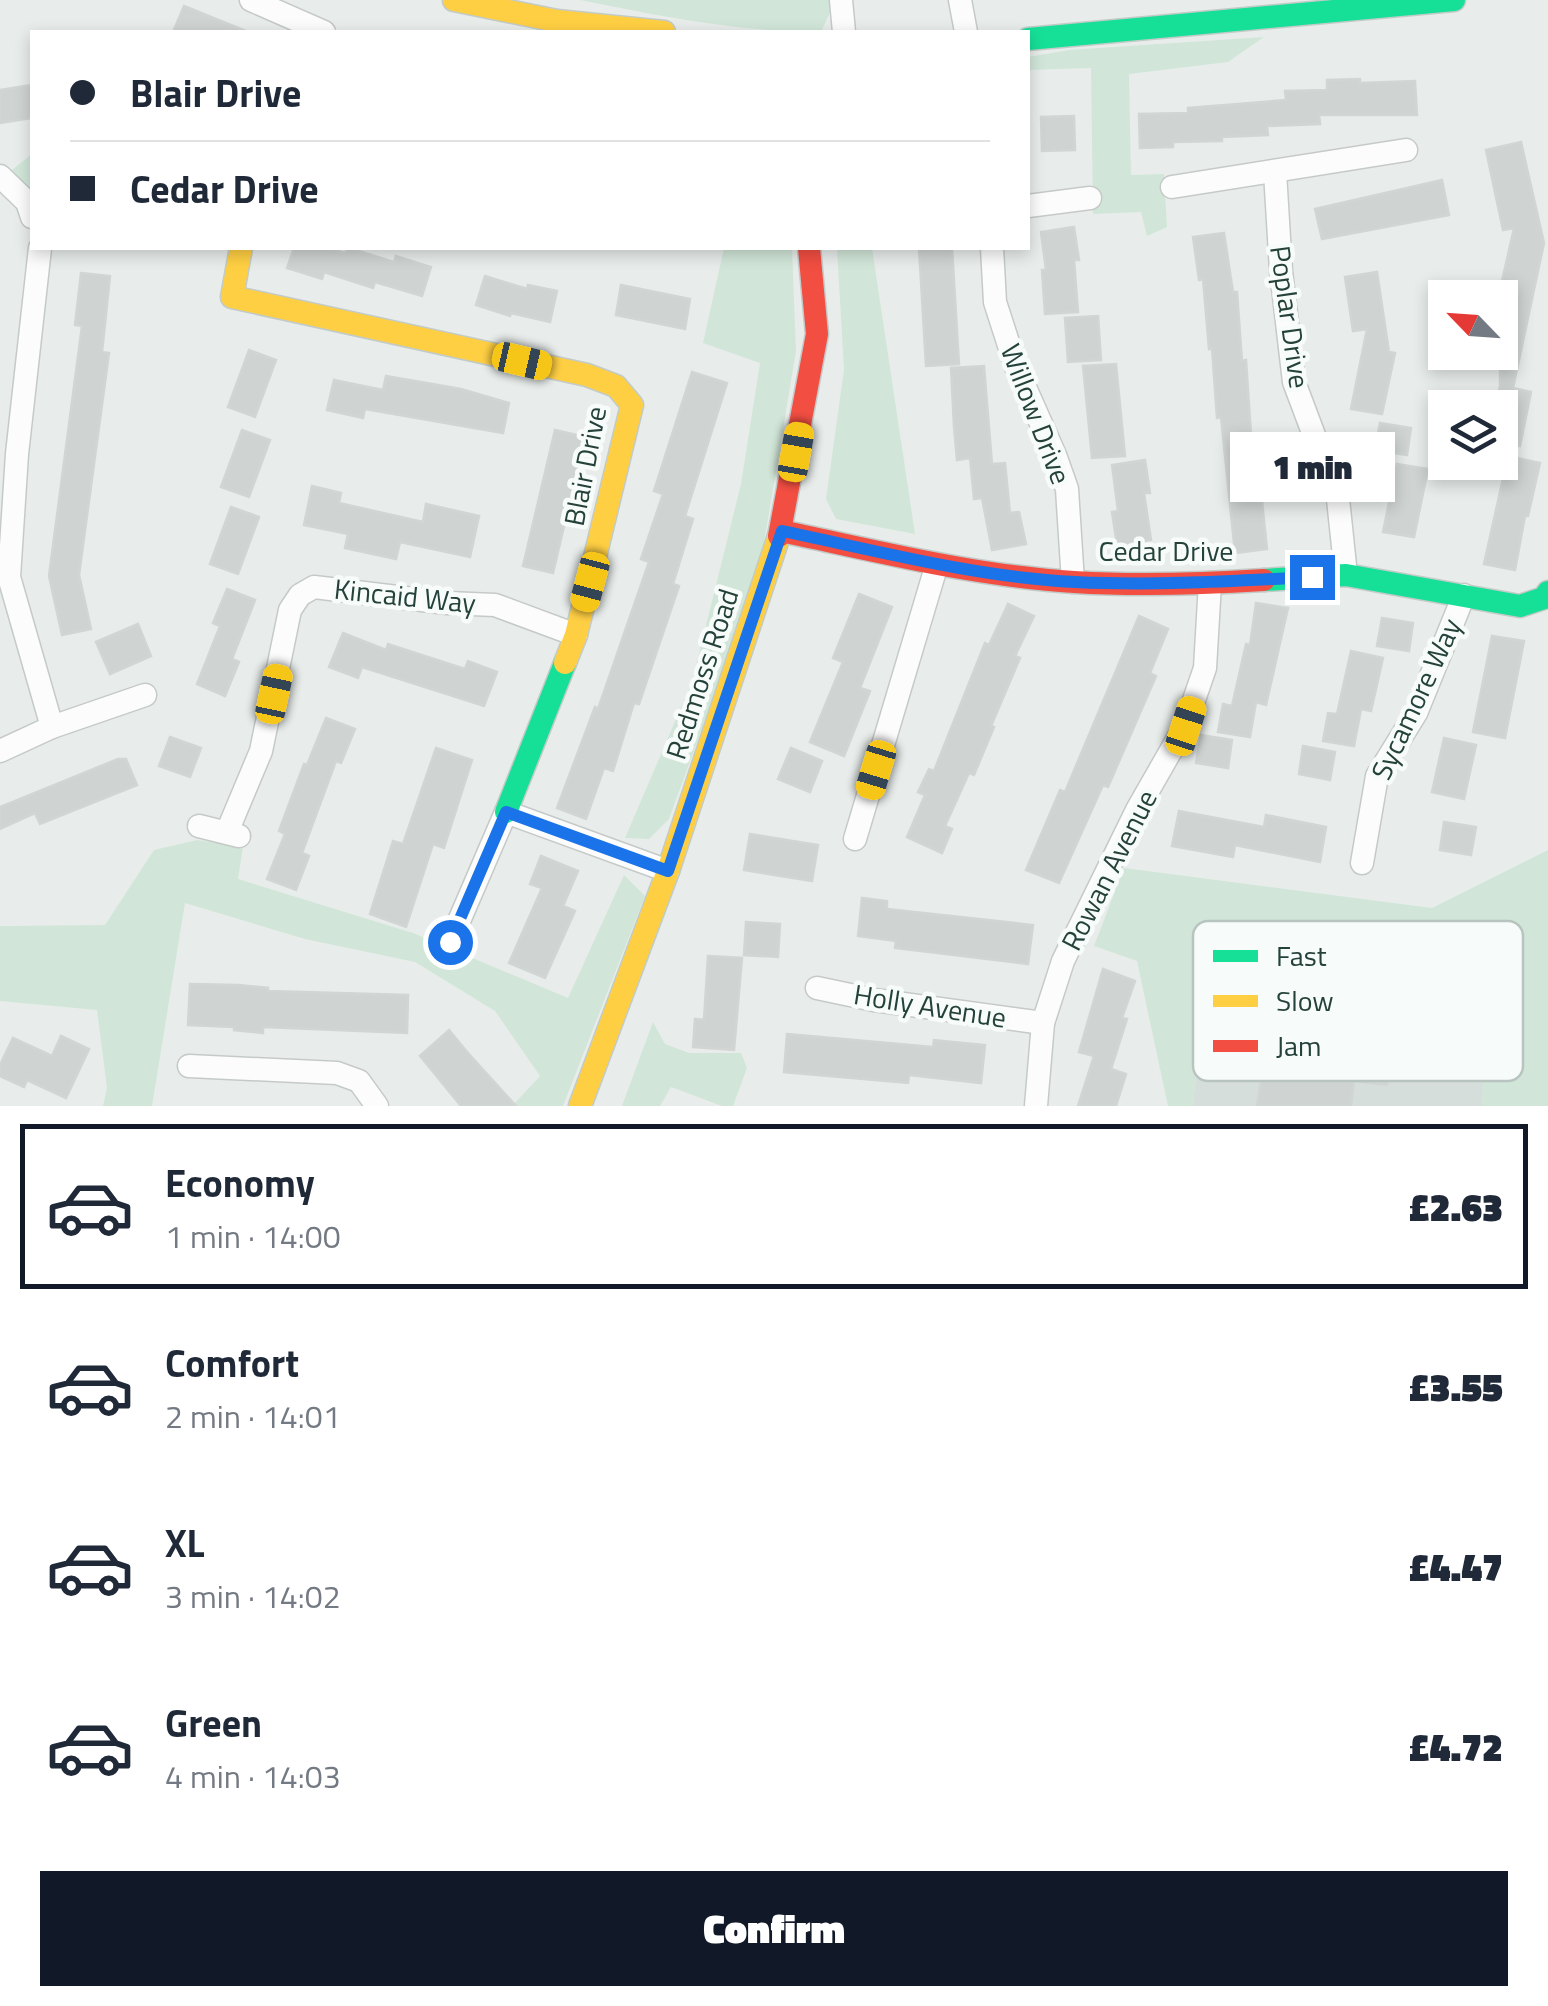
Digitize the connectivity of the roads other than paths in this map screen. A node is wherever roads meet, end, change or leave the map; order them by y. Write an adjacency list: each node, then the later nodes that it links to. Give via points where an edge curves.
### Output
1 (251, 0): 7 (street)
2 (454, 0): 6 (street)
3 (841, 0): 9 (street)
4 (960, 0): 10 (street)
5 (1454, 0): 11 (street)
6 (558, 27): 8 (street)
7 (319, 30)
8 (622, 30)
9 (844, 30)
10 (966, 30)
11 (1030, 39)
12 (1406, 150): 13 (street)
13 (1276, 172): 15 (street); 25 (street, Poplar Drive, via 1294,382 1338,499)
14 (0, 176): 18 (street)
15 (1172, 187)
16 (1090, 198): 17 (street)
17 (1030, 206)
18 (30, 210)
19 (40, 250): 32 (street, via 9,577)
20 (241, 250): 30 (street, Blair Drive, via 232,297 616,386 632,406)
21 (809, 250): 23 (street, Redmoss Road, via 818,334)
22 (992, 250): 26 (street, Willow Drive, via 995,302 1067,489)
23 (782, 531): 24 (street, Cedar Drive); 38 (street, Redmoss Road)
24 (938, 564): 26 (street, Cedar Drive); 36 (street)
25 (1346, 575): 27 (street, Cedar Drive); 29 (street, Cedar Drive)
26 (1073, 582): 27 (street, Cedar Drive)
27 (1210, 583): 41 (street, Rowan Avenue, via 1205,668 1186,726 1137,810 1064,961)
28 (1548, 592): 29 (street, Cedar Drive, via 1520,606)
29 (1464, 596): 37 (street, Sycamore Way, via 1416,713 1376,776)
30 (576, 635): 34 (street, Blair Drive); 35 (street, Kincaid Way, via 495,606 314,587 290,610 260,751 234,834)
31 (145, 695): 32 (street)
32 (52, 726): 33 (street)
33 (0, 751)
34 (506, 812): 38 (street); 39 (street, Blair Drive)
35 (199, 826)
36 (855, 839)
37 (1362, 862)
38 (668, 871): 44 (street, Redmoss Road)
39 (450, 942)
40 (817, 988): 41 (street, Holly Avenue)
41 (1042, 1023): 45 (street, Rowan Avenue)
42 (189, 1066): 43 (street, via 337,1074 359,1082)
43 (377, 1106)
44 (580, 1106)
45 (1036, 1106)

